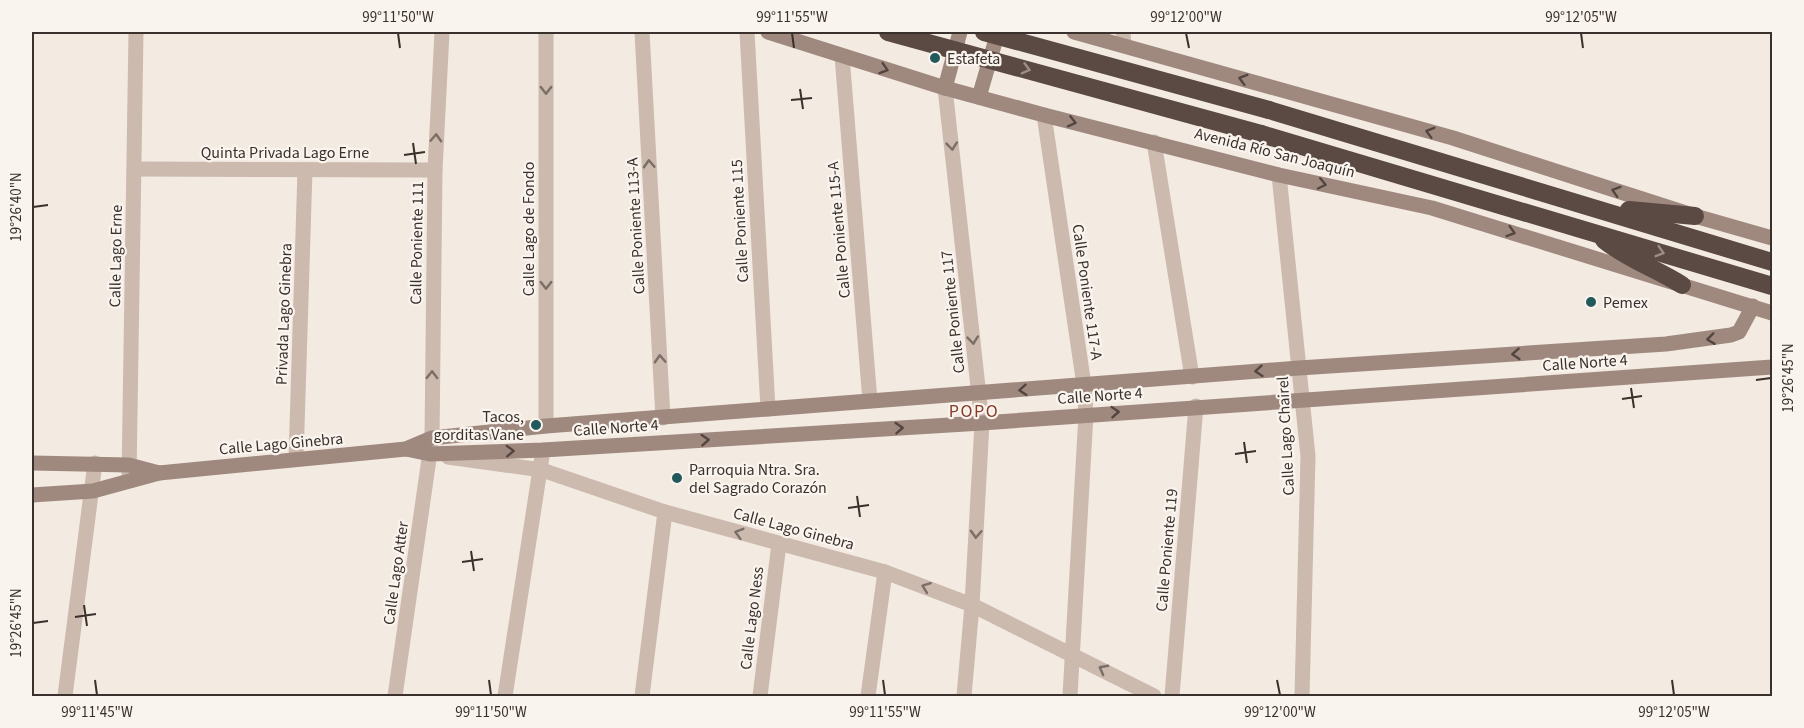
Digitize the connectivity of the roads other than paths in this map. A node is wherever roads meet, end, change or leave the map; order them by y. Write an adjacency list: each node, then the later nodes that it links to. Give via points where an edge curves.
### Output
1 (136, 32): 18 (street, Calle Lago Erne)
2 (442, 32): 20 (street, Calle Poniente 111, one-way to 2)
3 (546, 32): 43 (street, Calle Lago de Fondo, one-way to 43)
4 (642, 32): 41 (street, Calle Poniente 113-A, one-way to 4)
5 (747, 32): 39 (street, Calle Poniente 115)
6 (768, 32): 13 (street, Avenida Río San Joaquín)
7 (888, 32): 24 (highway, Avenida Río San Joaquín, one-way to 24, bridge, via 1261,134)
8 (960, 32): 14 (street)
9 (984, 32): 22 (highway, Avenida Río San Joaquín, bridge, via 1269,110)
10 (998, 32): 15 (street)
11 (1074, 32): 12 (street)
12 (1124, 38): 23 (street, one-way to 12)
13 (842, 56): 14 (street, Avenida Río San Joaquín, one-way to 14); 37 (street, Calle Poniente 115-A)
14 (945, 88): 15 (street, Avenida Río San Joaquín); 35 (street, Calle Poniente 117, one-way to 35)
15 (979, 97): 16 (street, Avenida Río San Joaquín)
16 (1044, 115): 17 (street, Avenida Río San Joaquín, one-way to 17); 34 (street, Calle Poniente 117-A)
17 (1154, 142): 21 (street, Avenida Río San Joaquín); 33 (street)
18 (135, 169): 19 (street, Quinta Privada Lago Erne); 51 (street, Calle Lago Erne)
19 (305, 170): 20 (street, Quinta Privada Lago Erne); 48 (street, Privada Lago Ginebra)
20 (435, 170): 44 (street, Calle Poniente 111, one-way to 20)
21 (1279, 175): 27 (street, Avenida Río San Joaquín, one-way to 27, via 1432,208); 32 (street, Calle Lago Chairel)
22 (1598, 210): 23 (highway); 26 (highway, Avenida Río San Joaquín)
23 (1695, 216): 25 (street)
24 (1593, 231): 27 (highway, via 1618,251); 28 (highway, Avenida Río San Joaquín, one-way to 28)
25 (1773, 238)
26 (1773, 262)
27 (1682, 285): 29 (street, Avenida Río San Joaquín)
28 (1773, 286)
29 (1753, 306): 30 (street, Avenida Río San Joaquín); 32 (street, Calle Norte 4, one-way to 32, via 1739,332 1720,338)
30 (1773, 314)
31 (1773, 367): 36 (street, Calle Norte 4)
32 (1299, 368): 33 (street, Calle Norte 4, one-way to 33); 36 (street, Calle Lago Chairel)
33 (1192, 376): 34 (street, Calle Norte 4)
34 (1084, 385): 35 (street, Calle Norte 4, one-way to 35); 40 (street, Calle Poniente 117-A)
35 (980, 394): 37 (street, Calle Norte 4); 42 (street, Calle Poniente 117)
36 (1304, 398): 38 (street, Calle Norte 4); 72 (street, Calle Lago Chairel, via 1308,456)
37 (870, 401): 39 (street, Calle Norte 4)
38 (1196, 406): 40 (street, Calle Norte 4, one-way to 38); 71 (street, Calle Poniente 119)
39 (768, 409): 41 (street, Calle Norte 4)
40 (1086, 414): 42 (street, Calle Norte 4); 61 (street, Calle Poniente 117-A)
41 (663, 418): 43 (street, Calle Norte 4)
42 (981, 423): 46 (street, Calle Norte 4, one-way to 42); 60 (street, Calle Poniente 117, one-way to 60)
43 (546, 426): 44 (street, Calle Norte 4)
44 (432, 438): 45 (street, Calle Lago Ginebra); 47 (street, Calle Poniente 111)
45 (406, 449): 47 (street, Calle Lago Ginebra); 48 (street, Calle Lago Ginebra)
46 (543, 450): 47 (street, Calle Norte 4, one-way to 46); 52 (street)
47 (430, 454): 52 (street, Calle Lago Ginebra); 63 (street, Calle Lago Atter)
48 (296, 459): 53 (street, Calle Lago Ginebra)
49 (32, 463): 50 (street, Calle Lago Ginebra)
50 (96, 463): 51 (street, Calle Lago Ginebra); 55 (street)
51 (129, 465): 53 (street, Calle Lago Ginebra); 54 (street, Calle Lago Erne)
52 (542, 470): 57 (street, Calle Lago Ginebra); 64 (street)
53 (159, 473): 54 (street, Calle Lago Ginebra)
54 (129, 481): 55 (street, Calle Lago Ginebra)
55 (93, 492): 56 (street, Calle Lago Ginebra); 62 (street)
56 (32, 495)
57 (665, 512): 58 (street, Calle Lago Ginebra, one-way to 57); 65 (street)
58 (778, 544): 59 (street, Calle Lago Ginebra); 66 (street, Calle Lago Ness)
59 (885, 572): 60 (street, Calle Lago Ginebra, one-way to 59); 67 (street)
60 (972, 605): 61 (street, Calle Lago Ginebra); 68 (street, Calle Poniente 117)
61 (1074, 654): 69 (street, Calle Poniente 117-A); 70 (street, Calle Lago Ginebra, one-way to 61)
62 (65, 696)
63 (395, 696)
64 (505, 696)
65 (642, 696)
66 (760, 696)
67 (868, 696)
68 (964, 696)
69 (1070, 696)
70 (1154, 696)
71 (1172, 696)
72 (1302, 696)

